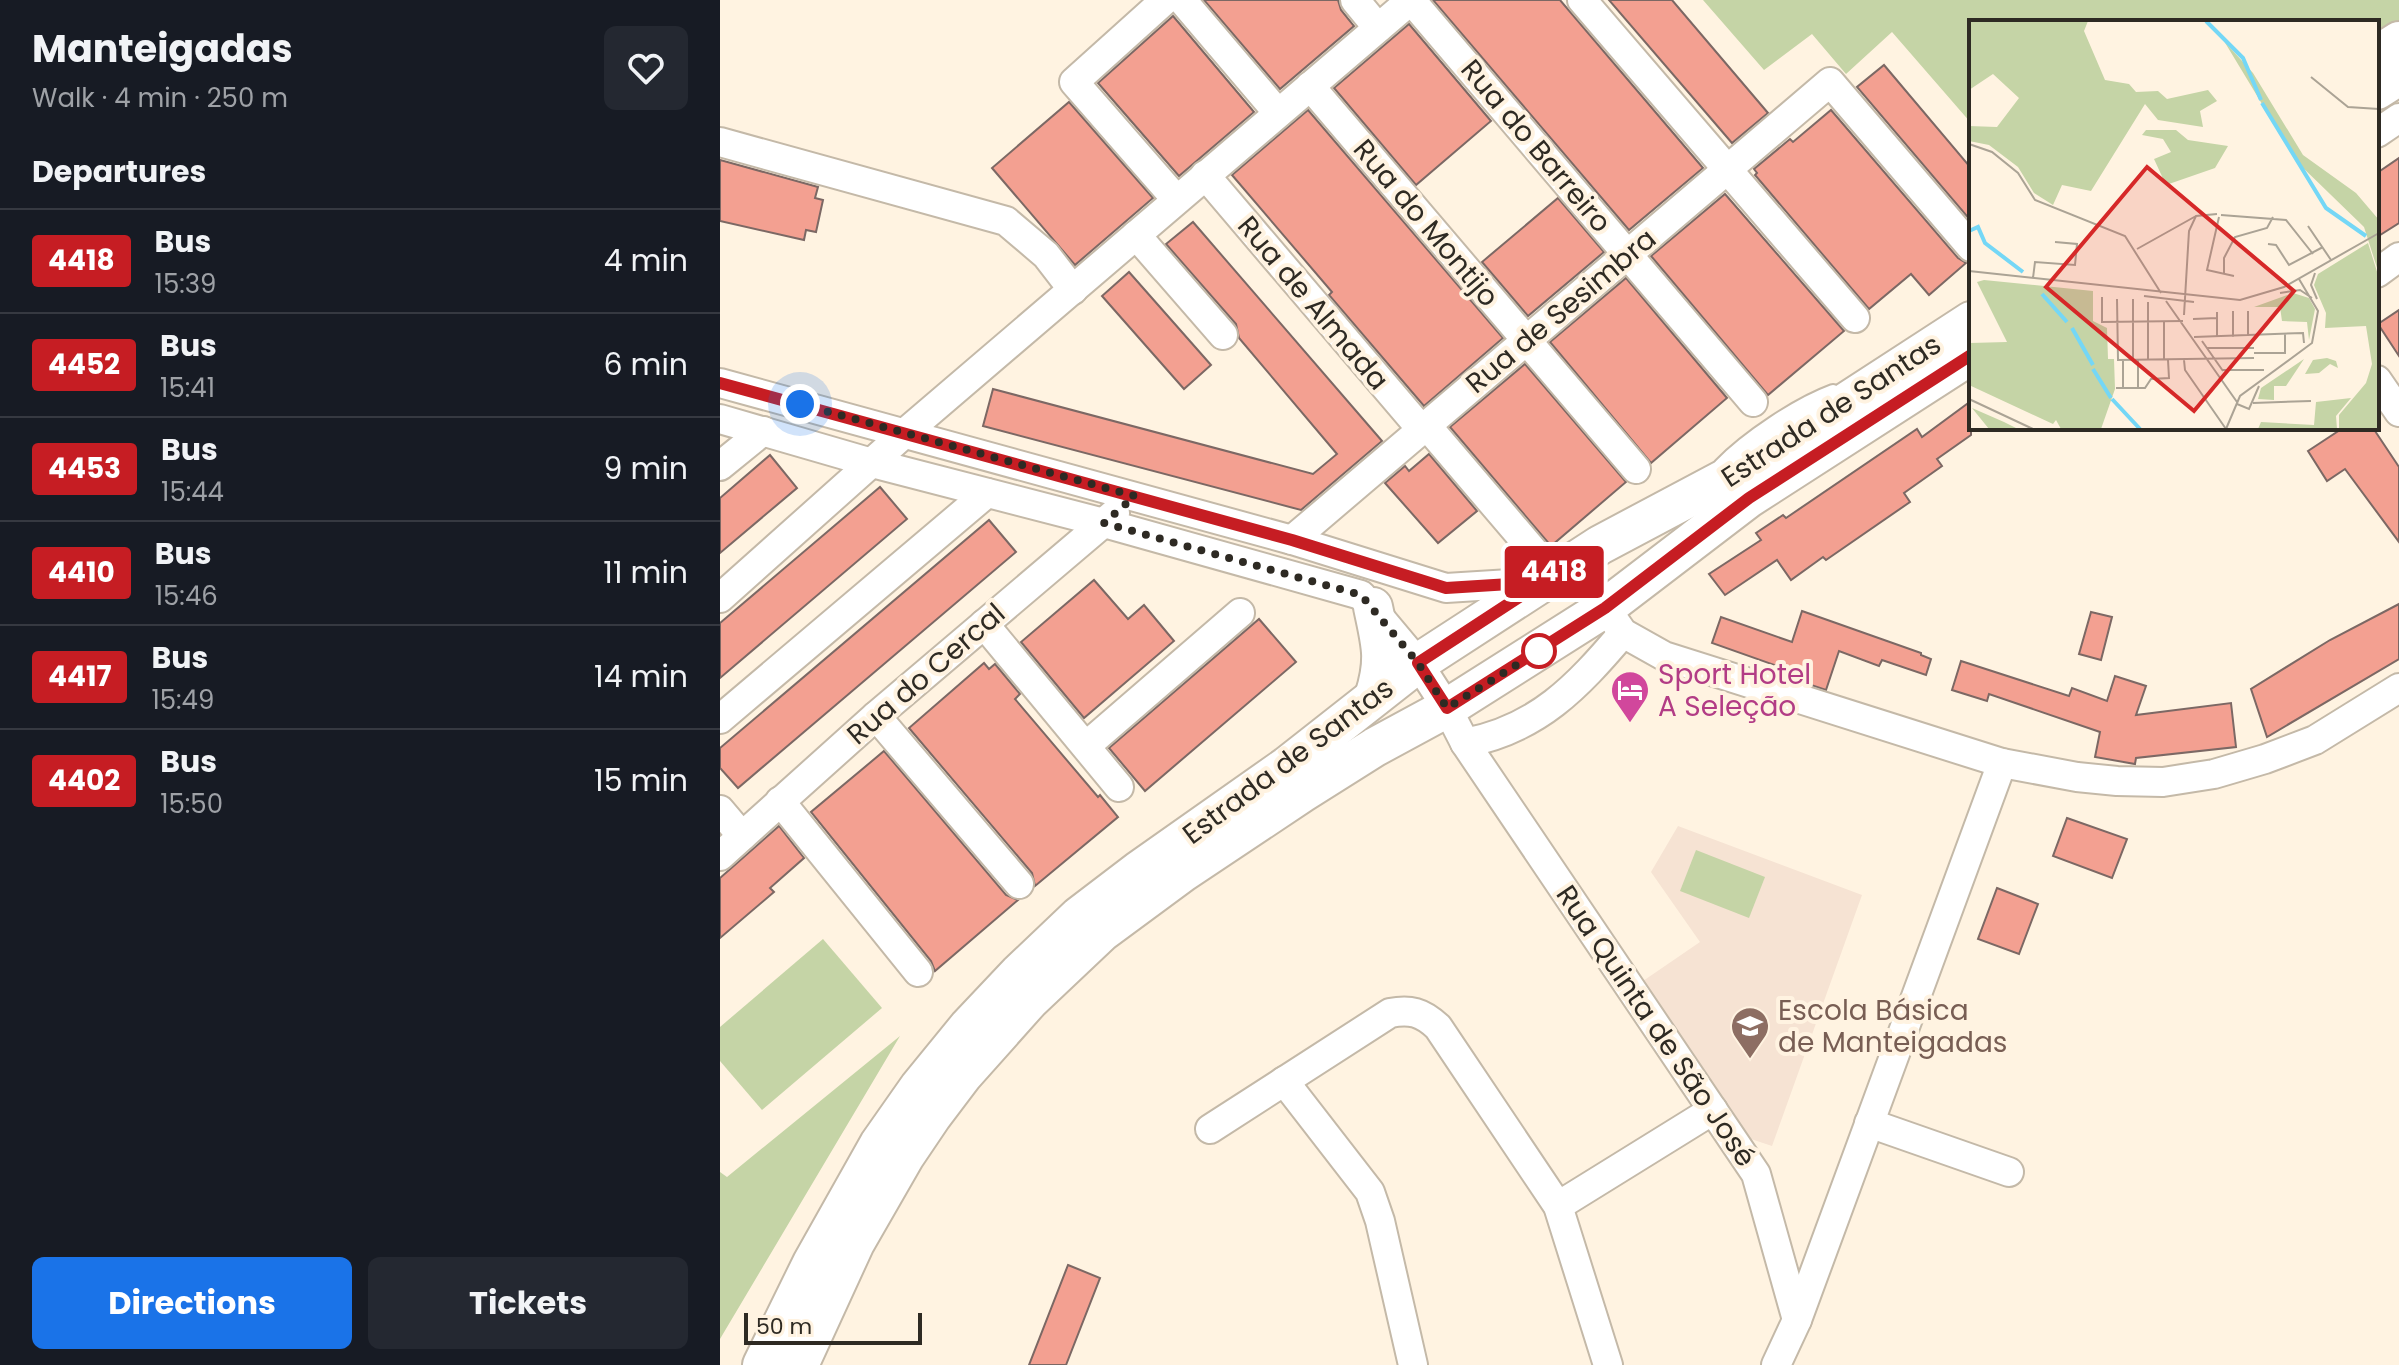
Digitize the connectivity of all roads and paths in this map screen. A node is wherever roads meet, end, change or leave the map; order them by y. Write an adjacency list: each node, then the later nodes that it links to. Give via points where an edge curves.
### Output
1 (1355, 0): 5 (street)
2 (1411, 0): 5 (street); 20 (street, Rua do Barreiro)
3 (1582, 0): 15 (street)
4 (1177, 2): 11 (street); 17 (street, via 1074,82)
5 (1378, 28): 9 (street)
6 (2399, 41): 7 (main road)
7 (2379, 54)
8 (2399, 76): 10 (main road)
9 (1310, 86): 11 (street); 27 (street, Rua do Montijo)
10 (2379, 89)
11 (1278, 113): 16 (street)
12 (2399, 118): 13 (street)
13 (2379, 132)
14 (720, 142): 23 (street, via 1006,221 1046,255)
15 (1728, 169): 19 (street, Rua de Sesimbra, via 1830,82); 20 (street, Rua de Sesimbra); 24 (street)
16 (1205, 175): 17 (street); 34 (street, Rua de Almada)
17 (1176, 199): 18 (street)
18 (1136, 235): 23 (street); 26 (street)
19 (1969, 245)
20 (1628, 255): 27 (street, Rua de Sesimbra); 31 (street, Rua do Barreiro)
21 (2399, 257): 22 (street)
22 (2379, 272)
23 (1073, 290): 36 (street)
24 (1855, 318)
25 (1969, 322): 44 (main road, Estrada de Santas, via 1743,469 1600,545)
26 (1223, 335)
27 (1527, 341): 34 (street, Rua de Sesimbra); 39 (street, Rua do Montijo)
28 (1969, 356): 48 (main road, Estrada de Santas, via 1749,498)
29 (720, 383): 36 (street)
30 (2379, 383): 32 (street)
31 (1753, 402)
32 (2399, 412)
33 (720, 419): 35 (street)
34 (1424, 428): 43 (street, Rua de Sesimbra); 44 (street, Rua de Almada)
35 (763, 431): 37 (street); 38 (street)
36 (906, 432): 37 (street); 41 (street)
37 (872, 463): 40 (street); 45 (street)
38 (720, 466)
39 (1636, 469)
40 (987, 493): 42 (street); 55 (street)
41 (1135, 496): 42 (street, Rua do Cercal); 43 (street)
42 (1104, 523): 46 (street, via 1352,591); 49 (street, Rua do Cercal)
43 (1292, 540): 44 (street, via 1446,588 1510,584)
44 (1549, 562): 48 (street, Rua de Almada, via 1586,581); 50 (main road, Estrada de Santas)
45 (720, 598)
46 (1373, 607): 50 (street, Rua Quinta de São José); 52 (main road, via 1383,652)
47 (1240, 613): 57 (street)
48 (1614, 620): 53 (main road, Estrada de Santas); 56 (street, via 1586,676 1563,697 1515,729); 58 (street, via 1664,656)
49 (984, 624): 54 (street, Rua do Cercal); 57 (street)
50 (1418, 663): 52 (main road, Estrada de Santas); 53 (street, Rua Quinta de São José)
51 (2399, 688): 58 (street, via 2315,740 2214,774 2163,782 2117,781)
52 (1374, 697): 72 (main road, Estrada de Santas, via 1079,916 1019,973 911,1098)
53 (1447, 708): 56 (street, Rua Quinta de São José); 76 (main road, Estrada de Santas, via 1375,747 1182,873 1102,932 1029,1001 963,1075 905,1156 855,1243)
54 (876, 716): 60 (street, Rua do Cercal); 64 (street)
55 (720, 719)
56 (1465, 743): 67 (street, Rua Quinta de São José)
57 (1086, 746): 59 (street)
58 (2002, 763): 68 (street)
59 (1119, 787)
60 (780, 801): 62 (street, Rua do Cercal); 65 (street)
61 (720, 810): 62 (street)
62 (742, 836): 63 (street, Rua do Cercal)
63 (720, 856)
64 (1019, 884)
65 (918, 972)
66 (1284, 1081): 69 (street); 71 (street, via 1390,1013 1407,1009 1425,1015); 77 (street, via 1370,1192)
67 (1713, 1110): 71 (street); 73 (street, Rua Quinta de São José, via 1756,1174)
68 (1869, 1123): 70 (street); 73 (street)
69 (1210, 1129)
70 (2009, 1172)
71 (1558, 1206): 78 (street)
72 (812, 1263): 74 (main road); 75 (main road, Estrada de Santas)
73 (1797, 1320): 79 (street)
74 (735, 1365)
75 (762, 1365)
76 (799, 1365)
77 (1413, 1365)
78 (1608, 1365)
79 (1776, 1365)

